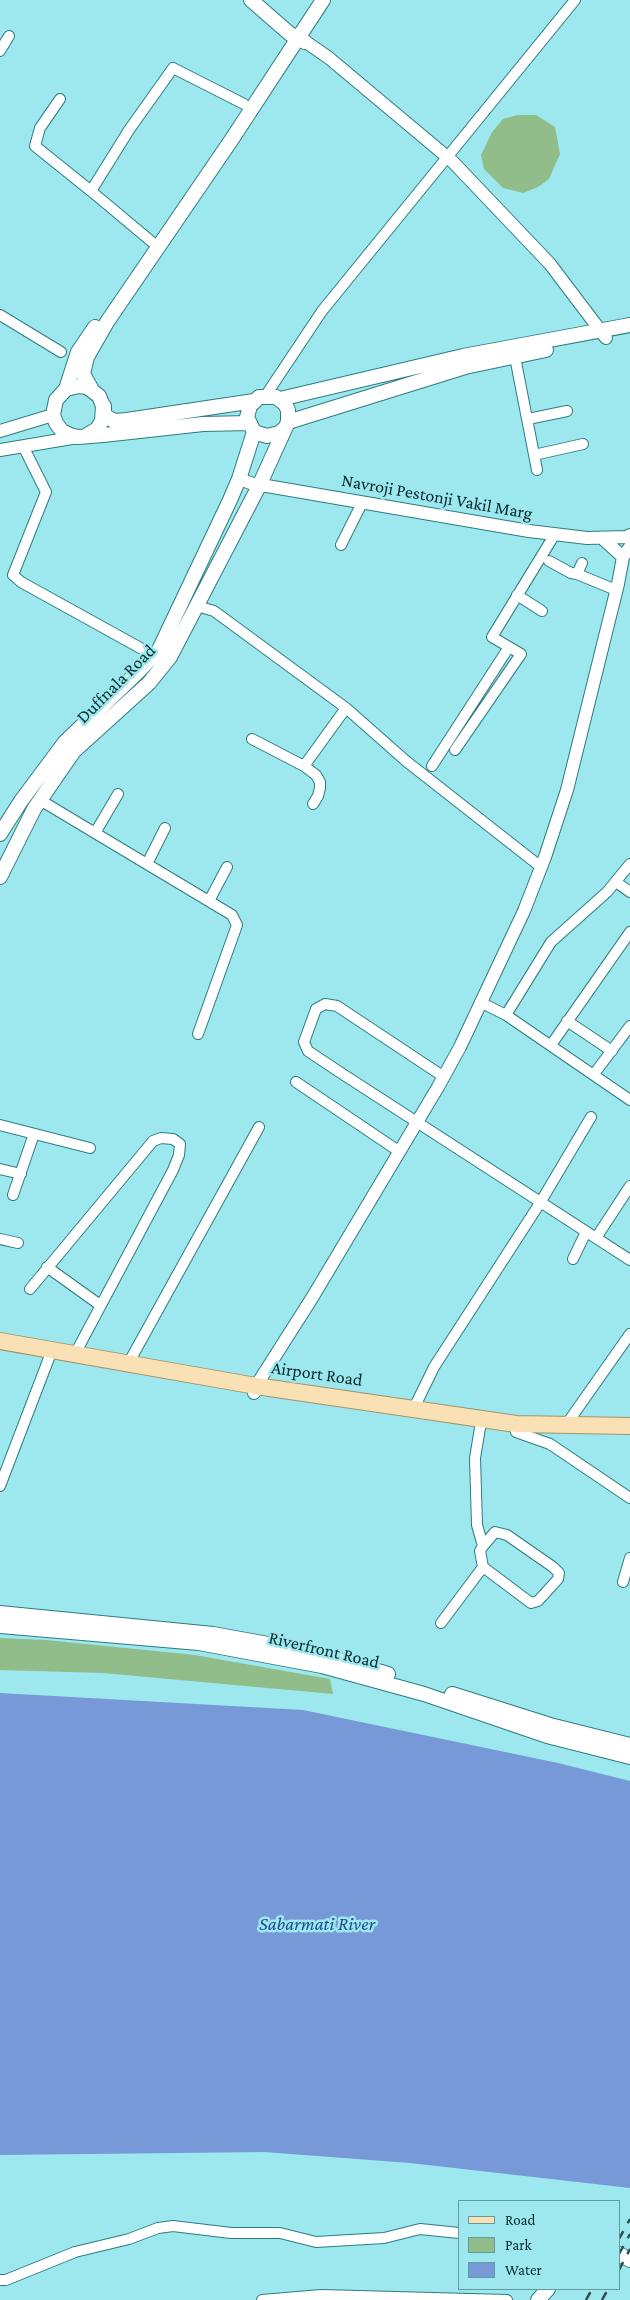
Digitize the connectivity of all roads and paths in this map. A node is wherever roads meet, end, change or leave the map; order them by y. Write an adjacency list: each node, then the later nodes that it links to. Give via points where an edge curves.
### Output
1 (251, 0): 6 (main road)
2 (261, 0): 6 (main road)
3 (313, 0): 6 (main road)
4 (323, 0): 6 (main road)
5 (576, 0): 11 (street)
6 (297, 35): 10 (main road); 11 (street); 21 (main road, via 232,139 107,322 87,357 83,374)
7 (10, 36): 8 (street)
8 (0, 51)
9 (60, 99): 12 (street, via 40,128 35,146)
10 (244, 104): 12 (street, via 173,68); 13 (main road)
11 (448, 158): 17 (street, via 550,264); 22 (street, via 322,311)
12 (91, 191): 13 (street)
13 (152, 242): 20 (main road, via 78,352)
14 (0, 315): 18 (street)
15 (630, 325): 17 (main road)
16 (630, 333): 17 (main road)
17 (603, 334): 19 (main road); 23 (main road, via 463,356)
18 (61, 352)
19 (515, 357): 27 (street); 28 (main road, via 465,367)
20 (66, 389): 21 (main road, via 78,386); 26 (main road, via 56,400)
21 (92, 390): 24 (main road)
22 (260, 398): 23 (main road); 24 (main road, via 114,421 104,415); 29 (main road, via 248,411)
23 (280, 399): 28 (main road, via 288,410)
24 (103, 406): 31 (main road, via 102,421 97,429)
25 (567, 411): 27 (street)
26 (53, 415): 30 (street); 31 (main road, via 62,431)
27 (528, 419): 35 (street)
28 (286, 426): 29 (main road, via 280,433 267,436); 38 (main road, Duffnala Road)
29 (252, 427): 31 (main road, via 203,424); 37 (main road)
30 (0, 431)
31 (83, 436): 33 (street)
32 (583, 444): 35 (street)
33 (23, 446): 34 (street); 53 (street, via 46,492 13,575)
34 (0, 450)
35 (534, 455): 36 (street)
36 (537, 470)
37 (239, 479): 38 (street, Navroji Pestonji Vakil Marg); 53 (main road)
38 (259, 486): 39 (street, Navroji Pestonji Vakil Marg); 50 (main road, Duffnala Road)
39 (362, 503): 40 (street, Navroji Pestonji Vakil Marg); 43 (street)
40 (555, 534): 42 (street, Navroji Pestonji Vakil Marg); 49 (street)
41 (630, 535): 42 (street, Navroji Pestonji Vakil Marg)
42 (602, 538): 44 (street)
43 (341, 545)
44 (626, 552): 48 (street)
45 (549, 561): 47 (street)
46 (582, 563): 47 (street)
47 (577, 574): 48 (street)
48 (616, 590): 68 (street, via 567,790)
49 (517, 596): 51 (street); 52 (street, via 492,637)
50 (197, 606): 54 (street, via 214,611); 60 (main road, Duffnala Road, via 170,657 149,683 74,751)
51 (542, 611)
52 (509, 647): 56 (street, via 521,654); 58 (street)
53 (153, 655): 64 (main road, via 65,742)
54 (346, 708): 57 (street); 68 (street)
55 (252, 739): 57 (street)
56 (455, 750)
57 (304, 766): 61 (street, via 320,782)
58 (432, 766)
59 (118, 794): 63 (street)
60 (40, 800): 63 (street); 69 (main road, Duffnala Road)
61 (313, 804)
62 (165, 828): 65 (street)
63 (95, 833): 65 (street)
64 (0, 834)
65 (147, 864): 72 (street)
66 (630, 864): 70 (street)
67 (227, 867): 72 (street)
68 (541, 867): 74 (street, via 524,911)
69 (0, 877)
70 (616, 882): 71 (street); 75 (street, via 551,942)
71 (630, 892)
72 (209, 901): 78 (street, via 232,915 237,925)
73 (630, 932): 76 (street)
74 (480, 1002): 75 (street); 82 (street)
75 (506, 1015): 79 (street)
76 (567, 1021): 79 (street); 80 (street)
77 (630, 1026): 80 (street)
78 (198, 1034)
79 (551, 1044): 81 (street)
80 (612, 1051): 81 (street)
81 (594, 1074): 84 (street)
82 (444, 1077): 86 (street); 86 (street, via 336,1006 325,1004 316,1009 304,1042 308,1051)
83 (296, 1082): 91 (street)
84 (630, 1100)
85 (591, 1117): 96 (street)
86 (418, 1122): 91 (street); 96 (street)
87 (0, 1125): 89 (street)
88 (258, 1127): 111 (street)
89 (34, 1134): 90 (street); 93 (street)
90 (90, 1148)
91 (400, 1152): 112 (street)
92 (0, 1169): 93 (street)
93 (21, 1174): 95 (street)
94 (630, 1186): 98 (street)
95 (13, 1195)
96 (540, 1204): 97 (street); 113 (street, via 434,1367)
97 (586, 1232): 98 (street); 101 (street)
98 (596, 1238): 102 (street)
99 (0, 1239): 100 (street)
100 (18, 1243)
101 (573, 1259)
102 (630, 1260)
103 (48, 1267): 104 (street); 105 (street); 105 (street, via 153,1141 173,1139 180,1144 173,1170)
104 (30, 1289)
105 (100, 1304): 109 (street)
106 (630, 1334): 114 (street)
107 (0, 1341): 109 (main road, Airport Road)
108 (0, 1350): 110 (main road, Airport Road)
109 (75, 1354): 111 (main road, Airport Road)
110 (49, 1358): 112 (main road, Airport Road); 119 (street)
111 (128, 1364): 112 (main road, Airport Road)
112 (255, 1390): 113 (main road, Airport Road); 116 (main road, Airport Road)
113 (414, 1408): 114 (main road, Airport Road, via 516,1424)
114 (566, 1425): 115 (main road, Airport Road)
115 (630, 1426)
116 (480, 1428): 117 (main road, Airport Road); 121 (street, via 475,1458 477,1526)
117 (516, 1432): 118 (main road, Airport Road); 120 (street, via 550,1444)
118 (630, 1434)
119 (0, 1486)
120 (630, 1498)
121 (483, 1546): 123 (street, via 480,1550); 123 (street, via 495,1532 501,1533 559,1573 558,1579 538,1601 532,1603)
122 (630, 1558): 124 (street)
123 (483, 1567): 126 (street)
124 (623, 1582)
125 (0, 1613): 128 (main road, Riverfront Road, via 213,1634 312,1652 550,1726)
126 (441, 1623)
127 (0, 1626): 129 (main road, Riverfront Road, via 199,1643 322,1666 424,1694 547,1736)
128 (630, 1746)
129 (630, 1757)
130 (458, 2233): 131 (street, via 420,2229 384,2238 316,2242 280,2233 231,2233 165,2227 75,2252)
131 (0, 2280)
132 (547, 2290): 135 (main road)
133 (262, 2300): 134 (street, via 321,2295)
134 (507, 2300)
135 (538, 2300)

